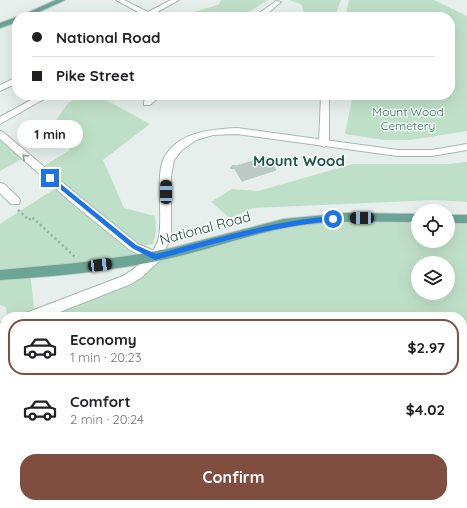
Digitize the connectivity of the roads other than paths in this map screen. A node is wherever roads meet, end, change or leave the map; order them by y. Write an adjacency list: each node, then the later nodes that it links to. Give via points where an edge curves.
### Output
1 (119, 0): 6 (street)
2 (176, 0): 7 (street)
3 (57, 1): 5 (main road)
4 (278, 2): 8 (street)
5 (33, 12)
6 (139, 12)
7 (150, 12)
8 (265, 12)
9 (12, 21): 10 (main road)
10 (0, 26)
11 (12, 82): 12 (street)
12 (0, 88)
13 (38, 100): 17 (street)
14 (151, 100): 16 (street)
15 (325, 100): 19 (street)
16 (147, 103)
17 (0, 121)
18 (0, 134): 26 (street, one-way to 18, via 128,242)
19 (324, 144): 20 (street, via 398,153 432,153); 26 (street, via 237,131 213,132 193,138 169,159 166,176 166,238)
20 (467, 147)
21 (0, 187): 22 (street)
22 (16, 205)
23 (411, 218): 26 (main road, National Road, via 302,221 260,229)
24 (455, 219): 25 (main road)
25 (467, 219)
26 (155, 257): 27 (main road, National Road); 28 (street, via 127,280)
27 (0, 275)
28 (44, 312)

